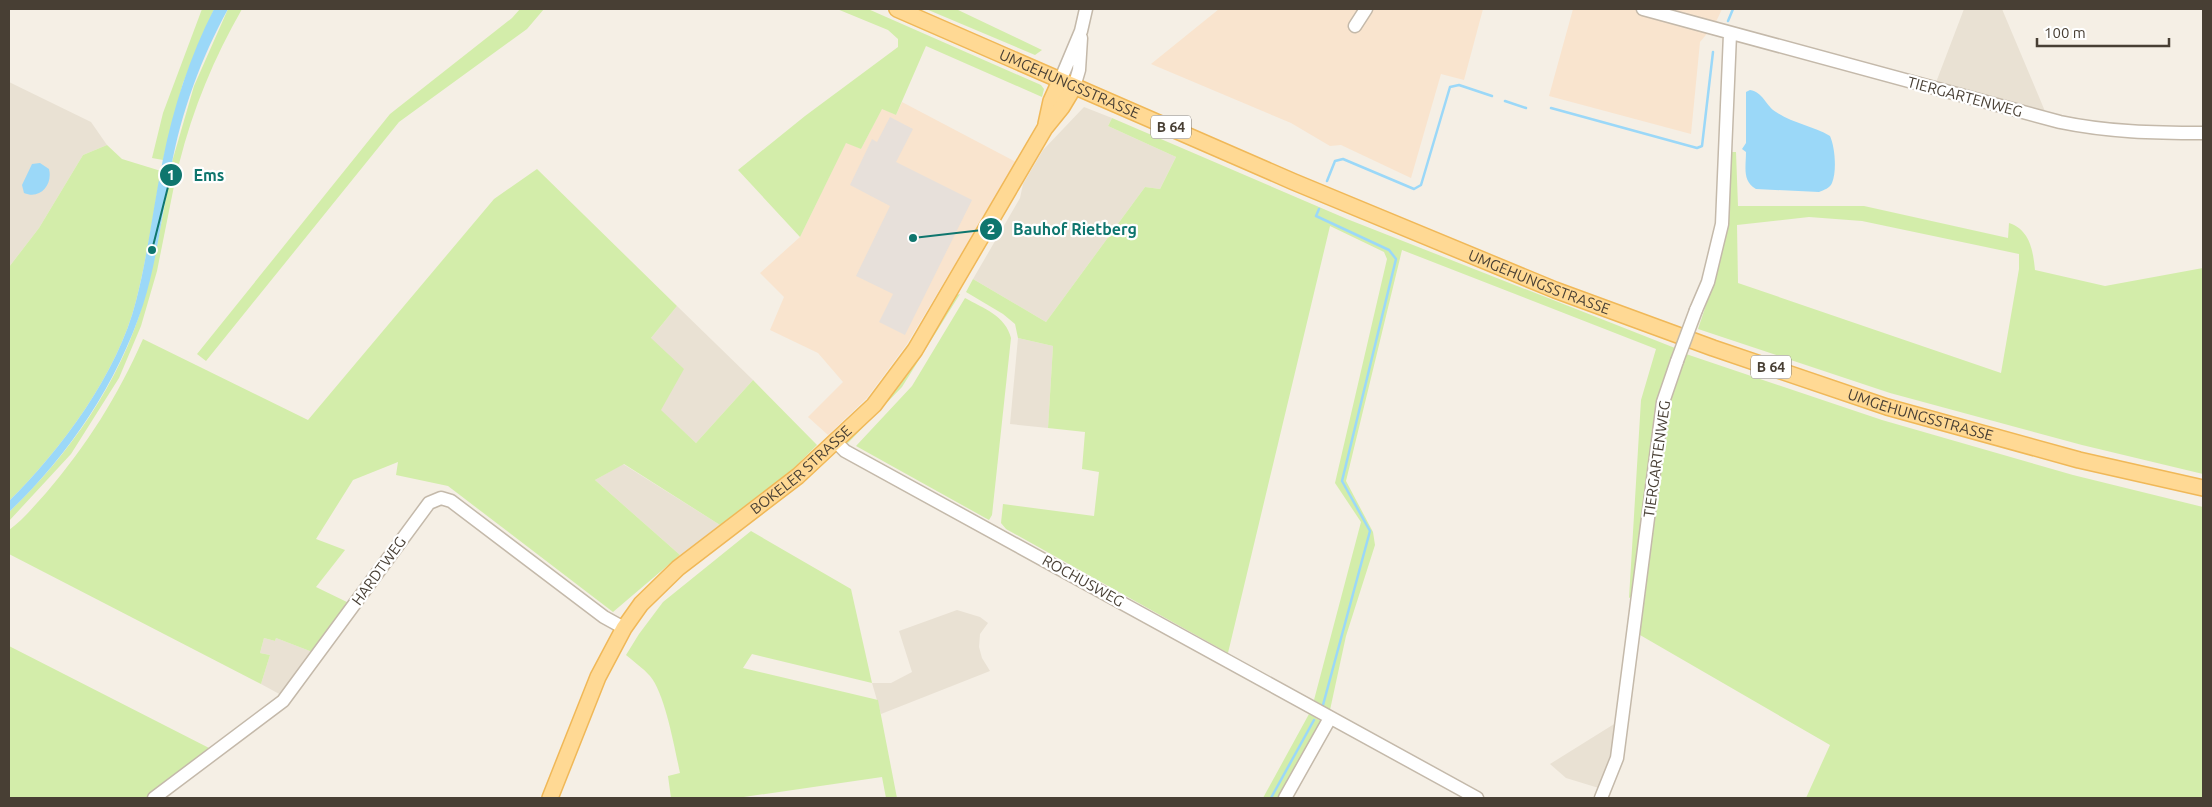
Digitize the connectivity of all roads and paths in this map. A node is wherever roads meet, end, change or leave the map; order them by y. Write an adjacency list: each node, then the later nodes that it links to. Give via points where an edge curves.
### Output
1 (897, 9): 7 (main road, UMGEHUNGSSTRASSE / B 64)
2 (1086, 9): 7 (street, via 1081,31 1080,70)
3 (1366, 9): 5 (street)
4 (1643, 9): 6 (street, TIERGARTENWEG)
5 (1355, 26)
6 (1730, 34): 8 (street, TIERGARTENWEG, via 2097,130); 17 (street, TIERGARTENWEG, bridge, via 1722,224 1708,282 1663,402 1618,758)
7 (1067, 84): 9 (main road, BOKELER STRASSE, via 1062,107 1045,128 915,350 874,405); 10 (main road, UMGEHUNGSSTRASSE / B 64, via 1546,286 1713,348 1886,406 2079,460)
8 (2203, 134)
9 (836, 442): 11 (main road, BOKELER STRASSE, via 798,476 678,568 641,604); 12 (street, ROCHUSWEG, via 845,451)
10 (2203, 488)
11 (624, 628): 13 (street, HARDTWEG, via 604,617 451,501 441,498 429,503 283,701); 14 (main road, BOKELER STRASSE, via 598,677)
12 (1330, 718): 15 (street); 16 (street, ROCHUSWEG)
13 (154, 798)
14 (550, 798)
15 (1285, 798)
16 (1477, 798)
17 (1601, 798)

